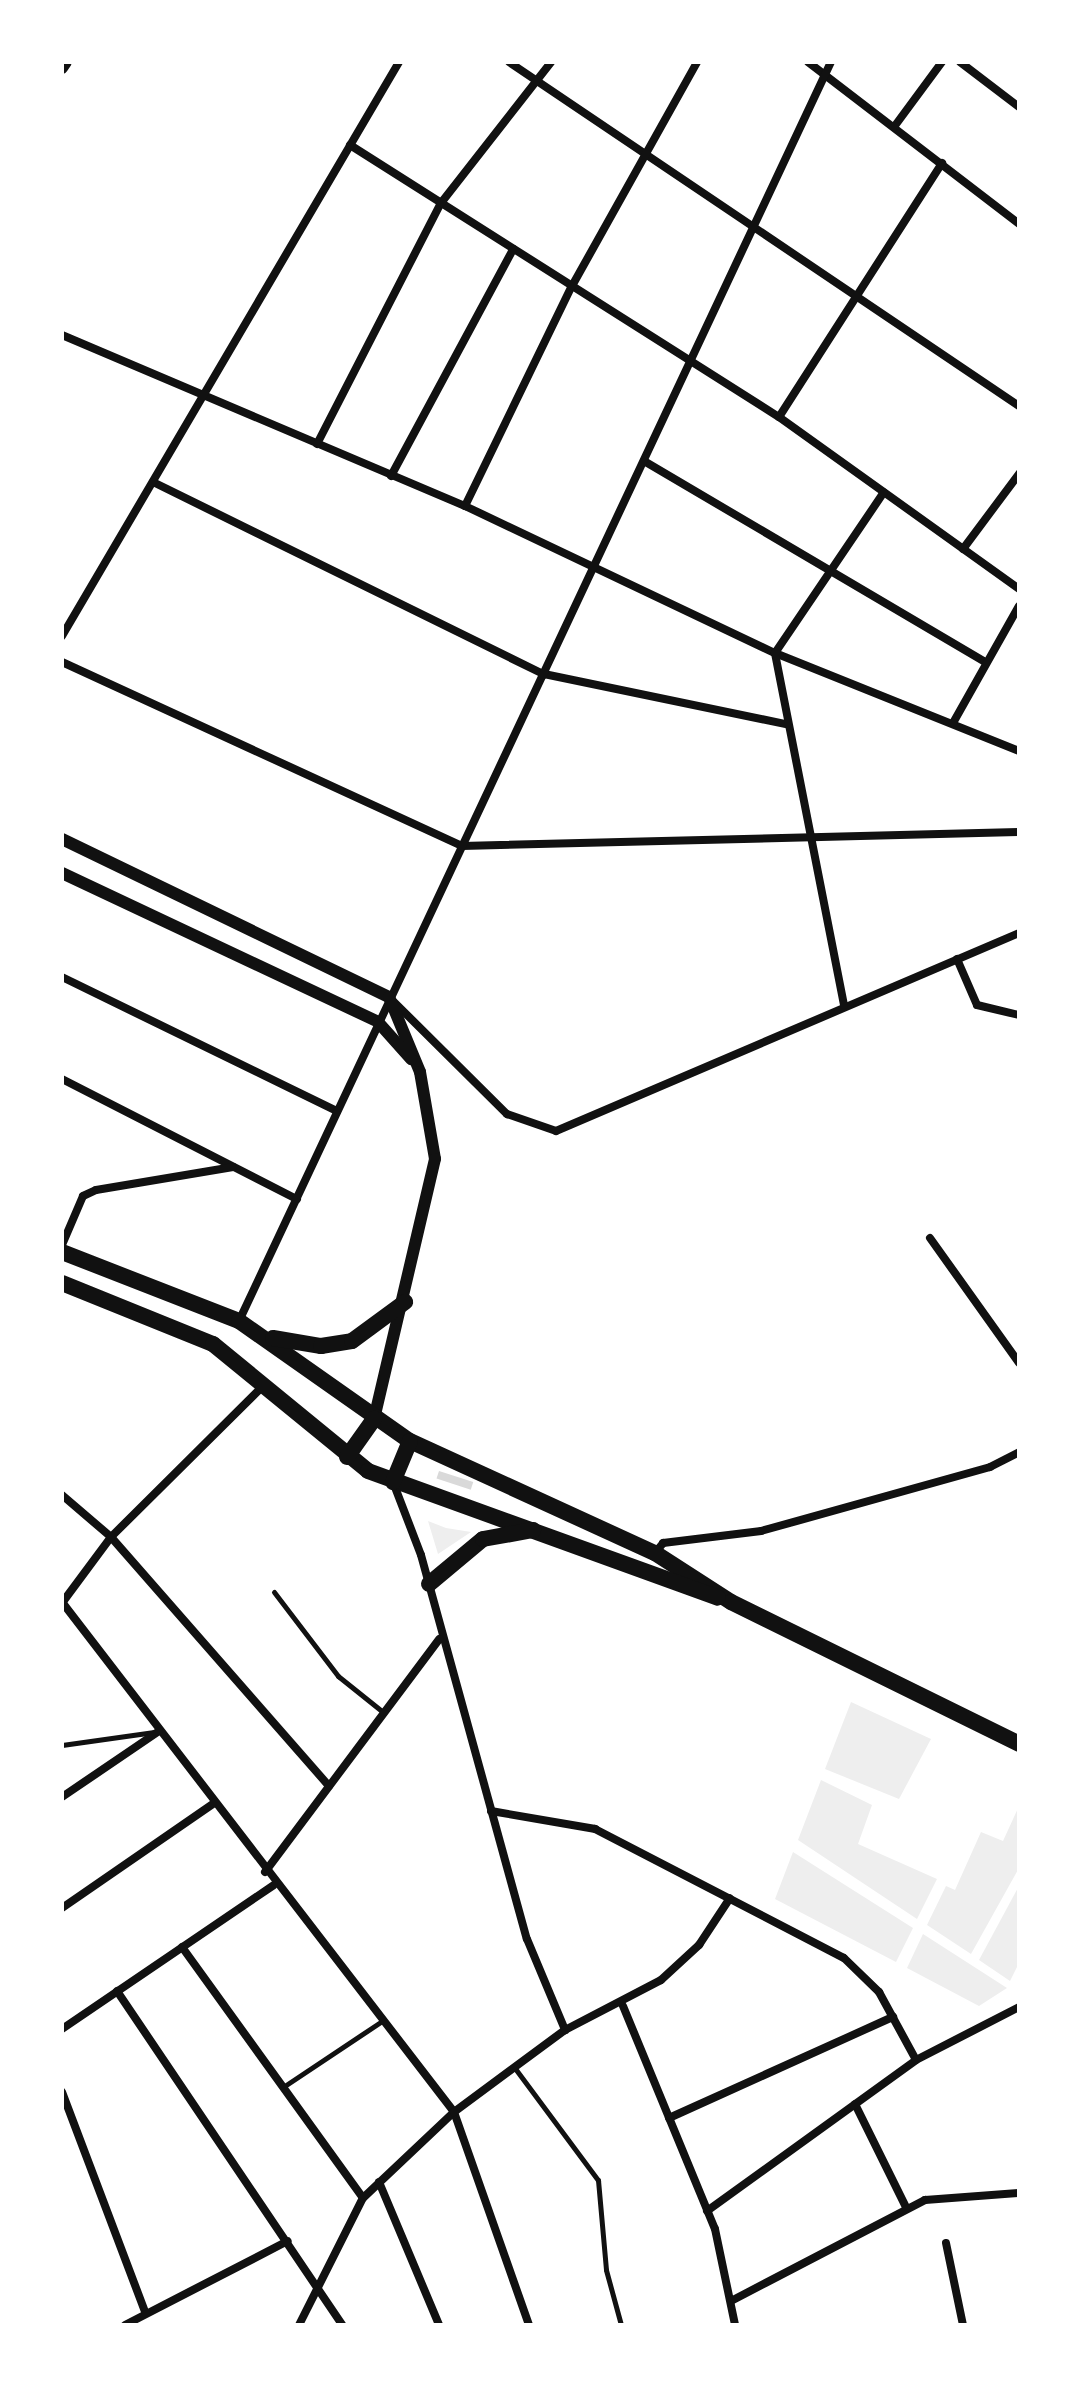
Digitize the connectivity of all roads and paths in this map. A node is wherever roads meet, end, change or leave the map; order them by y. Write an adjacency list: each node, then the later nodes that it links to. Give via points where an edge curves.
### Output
1 (66, 62): 10 (street)
2 (399, 62): 15 (street)
3 (509, 62): 12 (street)
4 (551, 62): 12 (street)
5 (697, 62): 16 (street)
6 (808, 62): 11 (street)
7 (831, 62): 11 (street)
8 (942, 62): 14 (street)
9 (960, 62): 13 (street)
10 (62, 68)
11 (824, 74): 14 (street); 19 (street)
12 (538, 81): 16 (street); 18 (street)
13 (1019, 107)
14 (894, 127): 17 (street)
15 (350, 145): 18 (street); 26 (street)
16 (647, 153): 19 (street); 22 (street)
17 (942, 163): 20 (street); 23 (street)
18 (441, 203): 21 (street); 29 (street)
19 (755, 224): 23 (street); 25 (street)
20 (1019, 224)
21 (513, 249): 22 (street); 32 (street)
22 (572, 286): 25 (street); 35 (street)
23 (856, 297): 27 (street); 28 (street)
24 (62, 335): 26 (street)
25 (690, 361): 28 (street); 30 (street)
26 (201, 398): 29 (street); 33 (street)
27 (1019, 406)
28 (779, 417): 34 (street)
29 (317, 444): 32 (street)
30 (644, 461): 37 (street); 38 (street)
31 (1019, 474): 36 (street)
32 (391, 476): 35 (street)
33 (153, 482): 41 (street); 45 (street)
34 (884, 492): 36 (street); 38 (street)
35 (465, 506): 37 (street)
36 (963, 549): 39 (street)
37 (595, 565): 42 (street); 45 (street)
38 (832, 571): 42 (street); 43 (street)
39 (1019, 589)
40 (1019, 606): 43 (street)
41 (62, 636)
42 (775, 653): 46 (street); 47 (street)
43 (983, 661): 46 (street)
44 (62, 662): 52 (street)
45 (544, 674): 47 (street); 52 (street)
46 (953, 723): 48 (street)
47 (786, 724): 51 (street)
48 (1019, 751)
49 (1019, 832): 51 (street)
50 (62, 839): 57 (street)
51 (808, 840): 52 (street); 58 (street)
52 (462, 846): 57 (street)
53 (62, 873): 60 (street)
54 (1019, 933): 55 (street)
55 (957, 959): 58 (street); 59 (street, via 977,1005)
56 (62, 977): 63 (street)
57 (389, 997): 58 (street, via 507,1114 556,1131); 60 (street); 61 (street)
58 (844, 1005)
59 (1019, 1015)
60 (378, 1022): 61 (street); 63 (street)
61 (420, 1072): 70 (street, via 435,1159)
62 (62, 1079): 64 (street)
63 (337, 1111): 65 (street)
64 (234, 1167): 65 (street); 67 (street, via 96,1190 83,1196)
65 (297, 1199): 71 (street)
66 (930, 1238): 73 (street)
67 (62, 1245)
68 (62, 1252): 71 (main road)
69 (62, 1283): 74 (main road, via 193,1334)
70 (405, 1302): 72 (main road, via 352,1341 321,1346); 75 (street)
71 (239, 1321): 72 (main road)
72 (263, 1335): 75 (main road)
73 (1019, 1363)
74 (264, 1385): 78 (main road); 82 (street)
75 (374, 1419): 76 (main road); 78 (main road)
76 (410, 1441): 79 (main road); 83 (main road)
77 (1019, 1452): 83 (street, via 990,1467 761,1531 663,1543)
78 (347, 1457): 79 (main road)
79 (393, 1482): 81 (main road); 84 (street)
80 (62, 1495): 82 (street)
81 (541, 1530): 84 (main road, via 483,1539); 86 (main road, via 647,1576)
82 (111, 1537): 87 (street); 93 (street)
83 (655, 1553): 86 (main road)
84 (429, 1584): 88 (street)
85 (274, 1592): 89 (lane, via 338,1676)
86 (733, 1602): 91 (main road)
87 (62, 1603): 90 (street)
88 (439, 1639): 89 (street); 96 (street)
89 (384, 1713): 93 (street)
90 (159, 1731): 92 (lane); 94 (street); 95 (street)
91 (1019, 1744)
92 (62, 1745)
93 (329, 1786): 97 (street)
94 (62, 1797)
95 (213, 1804): 97 (street); 100 (street)
96 (491, 1811): 99 (street, via 595,1829); 108 (street, via 527,1939)
97 (265, 1872): 98 (street)
98 (274, 1885): 101 (street); 106 (street)
99 (730, 1898): 103 (street, via 699,1945); 105 (street, via 844,1958 879,1992)
100 (62, 1908)
101 (182, 1947): 102 (street); 111 (street)
102 (117, 1991): 107 (street); 121 (street)
103 (623, 2006): 108 (street); 115 (street)
104 (1019, 2007): 109 (street)
105 (893, 2017): 109 (street); 115 (street)
106 (382, 2021): 111 (lane); 114 (street)
107 (62, 2029)
108 (565, 2030): 110 (street)
109 (916, 2060): 113 (street)
110 (514, 2067): 114 (street); 131 (lane, via 598,2180 606,2270)
111 (283, 2087): 118 (street)
112 (62, 2092): 125 (street)
113 (855, 2104): 119 (street); 120 (street)
114 (454, 2112): 116 (street); 130 (street)
115 (669, 2118): 120 (street)
116 (379, 2182): 118 (street); 129 (street)
117 (1019, 2193): 119 (street, via 936,2196)
118 (363, 2198): 123 (street)
119 (907, 2209): 124 (street)
120 (707, 2211): 124 (street)
121 (288, 2241): 123 (street); 125 (street)
122 (946, 2243): 133 (street)
123 (316, 2282): 127 (street); 128 (street)
124 (731, 2301): 132 (street)
125 (145, 2312): 126 (street)
126 (125, 2325)
127 (299, 2325)
128 (342, 2325)
129 (439, 2325)
130 (529, 2325)
131 (621, 2325)
132 (735, 2325)
133 (963, 2325)

